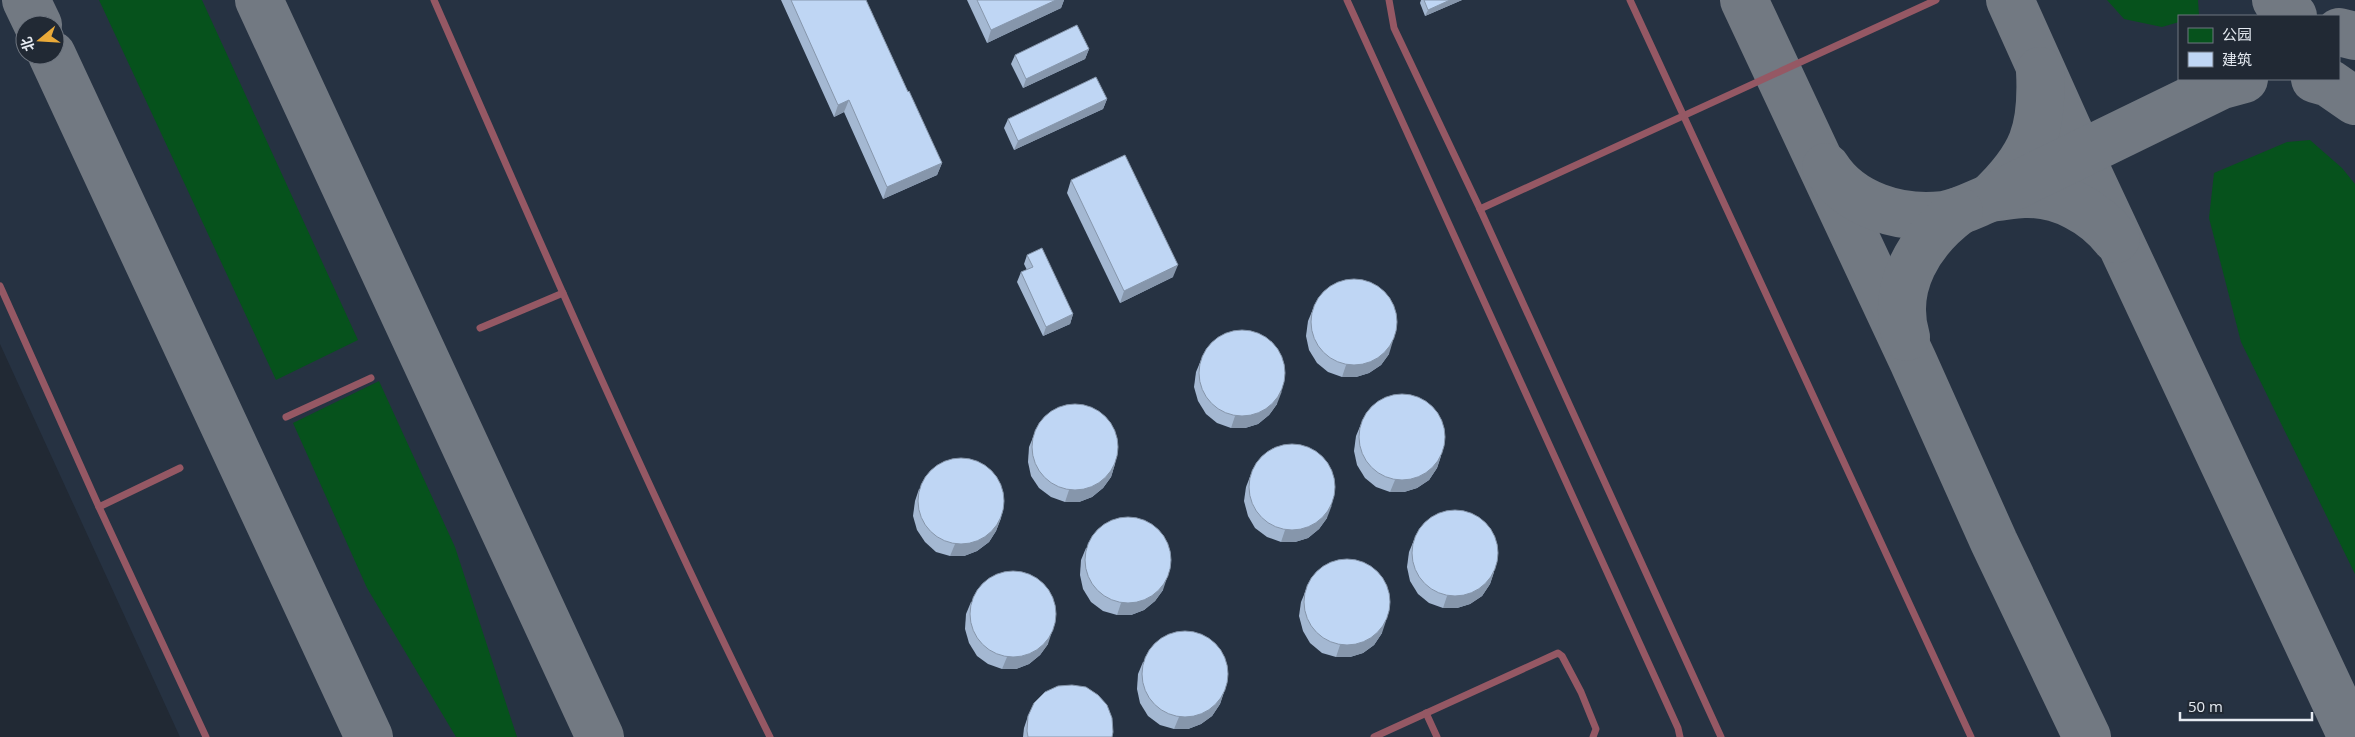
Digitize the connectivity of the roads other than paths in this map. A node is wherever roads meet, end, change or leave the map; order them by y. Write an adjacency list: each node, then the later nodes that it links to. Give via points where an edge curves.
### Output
1 (434, 0): 9 (lane)
2 (1347, 0): 21 (lane)
3 (1389, 0): 7 (lane, via 1394,28)
4 (1630, 0): 6 (lane)
5 (1936, 0): 6 (lane)
6 (1684, 116): 7 (lane); 23 (lane)
7 (1480, 209): 22 (lane)
8 (0, 286): 14 (lane)
9 (563, 293): 10 (lane); 17 (lane, via 716,628)
10 (480, 328)
11 (371, 378): 12 (lane)
12 (286, 417)
13 (180, 468): 14 (lane)
14 (99, 507): 16 (lane)
15 (1426, 713): 18 (lane); 19 (lane); 20 (lane, via 1558,653 1581,692 1596,729)
16 (206, 737)
17 (770, 737)
18 (1374, 737)
19 (1437, 737)
20 (1593, 737)
21 (1680, 737)
22 (1722, 737)
23 (1971, 737)

